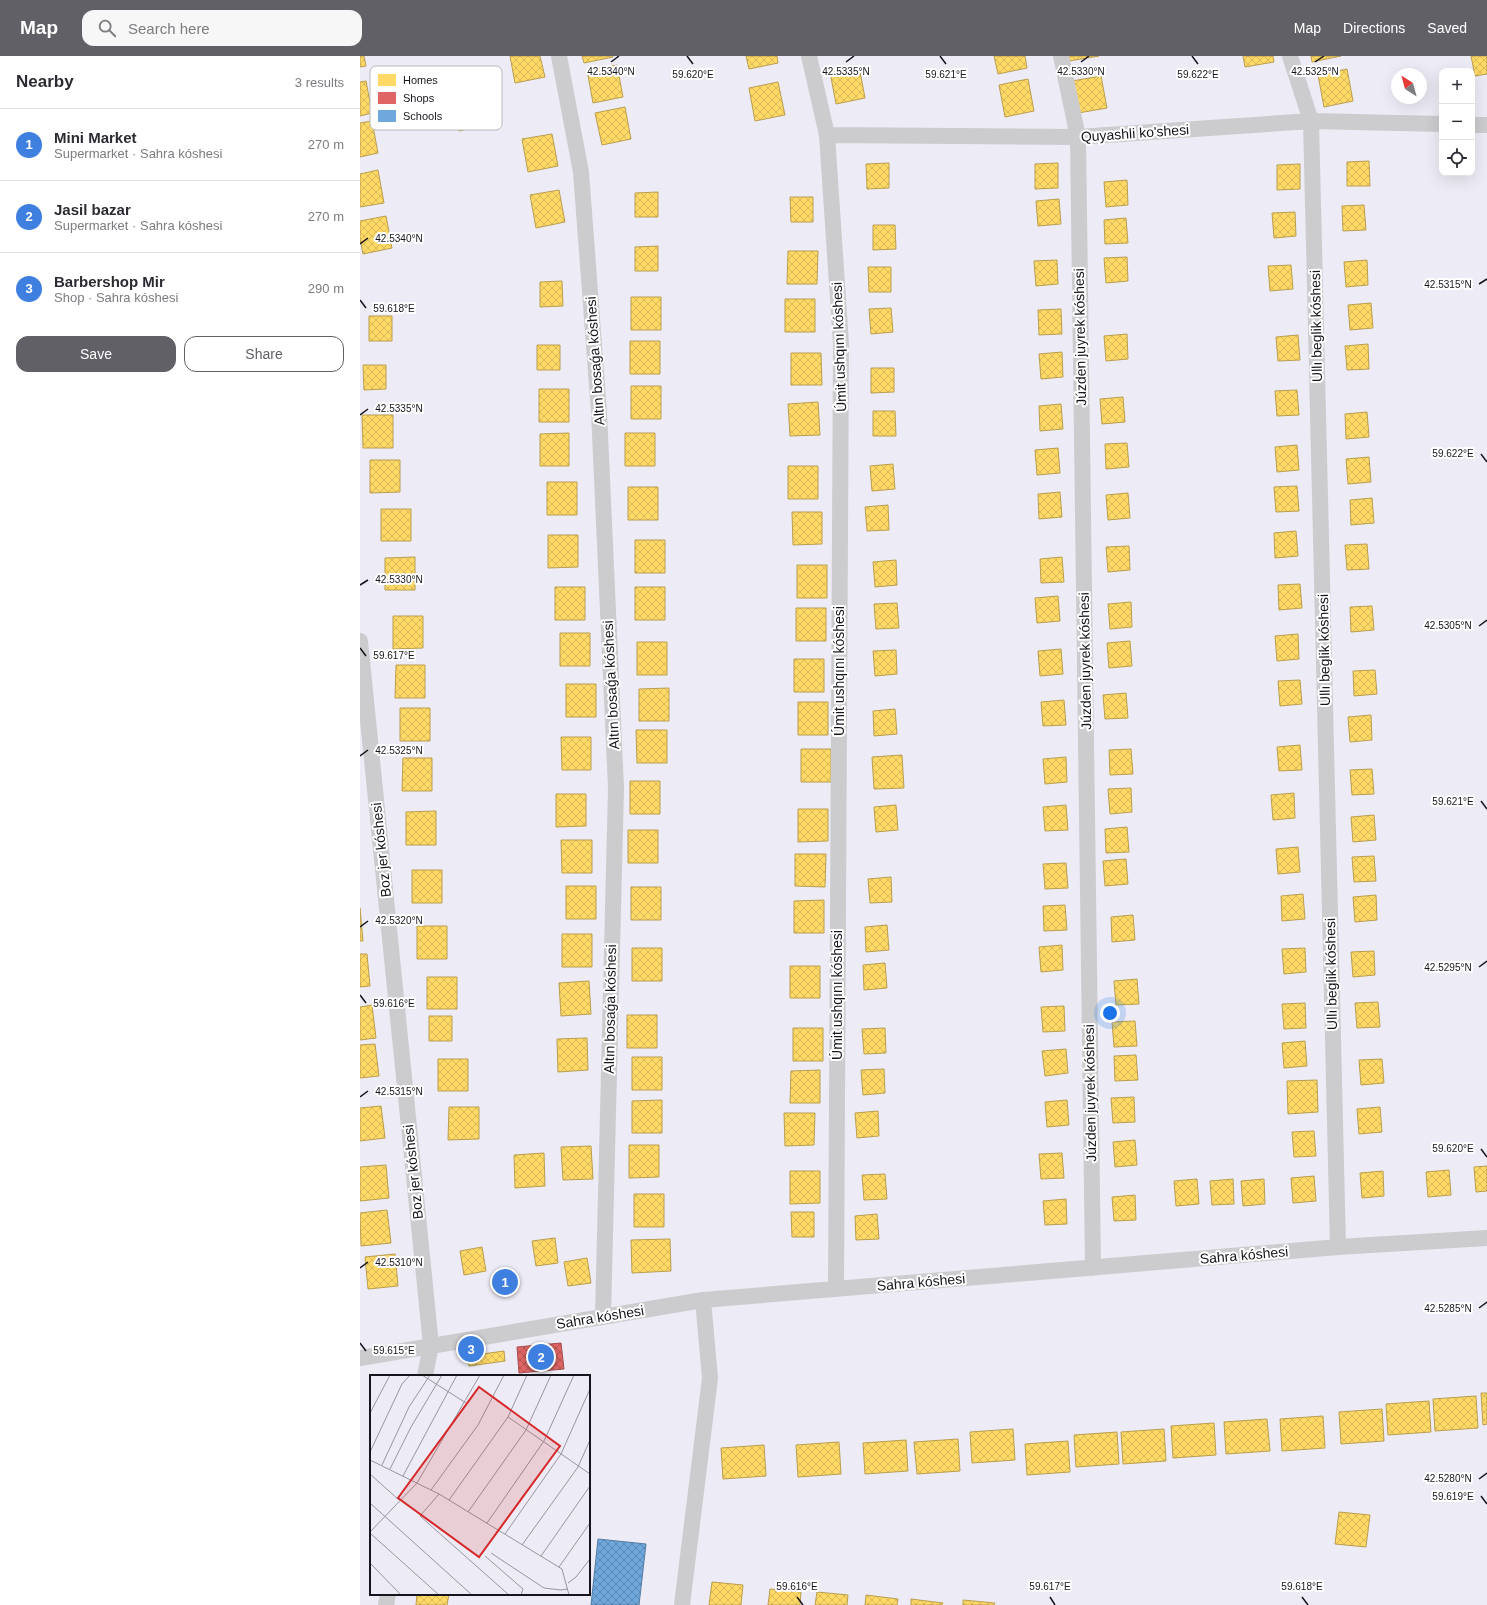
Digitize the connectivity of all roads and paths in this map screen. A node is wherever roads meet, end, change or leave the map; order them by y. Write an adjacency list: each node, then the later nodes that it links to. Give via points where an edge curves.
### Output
1 (559, 56): 17 (street, Altın bosaǵa kóshesi, via 581,172 599,412 616,788)
2 (809, 56): 9 (street, Úmit ushqını kóshesi)
3 (1061, 56): 10 (street, Júzden juyrek kóshesi)
4 (1290, 56): 5 (street, Ullı beglik kóshesi)
5 (1311, 121): 6 (street, Quyashli ko'shesi); 10 (street, Quyashli ko'shesi); 13 (street, Ullı beglik kóshesi)
6 (1439, 124)
7 (1475, 125): 8 (street)
8 (1487, 126)
9 (827, 135): 10 (street, Quyashli ko'shesi); 15 (street, Úmit ushqını kóshesi, via 841,344)
10 (1078, 137): 14 (street, Júzden juyrek kóshesi)
11 (360, 641): 18 (street, Boz jer kóshesi)
12 (1487, 1238): 13 (street, Sahra kóshesi)
13 (1338, 1248): 14 (street, Sahra kóshesi)
14 (1093, 1268): 15 (street, Sahra kóshesi)
15 (836, 1289): 16 (street, Sahra kóshesi)
16 (703, 1300): 17 (street, Sahra kóshesi); 23 (street, via 710,1378)
17 (603, 1316): 18 (street, Sahra kóshesi)
18 (431, 1345): 19 (street, Sahra kóshesi); 20 (street, Boz jer kóshesi)
19 (360, 1358)
20 (425, 1375)
21 (388, 1595): 22 (street)
22 (386, 1605)
23 (682, 1605)

